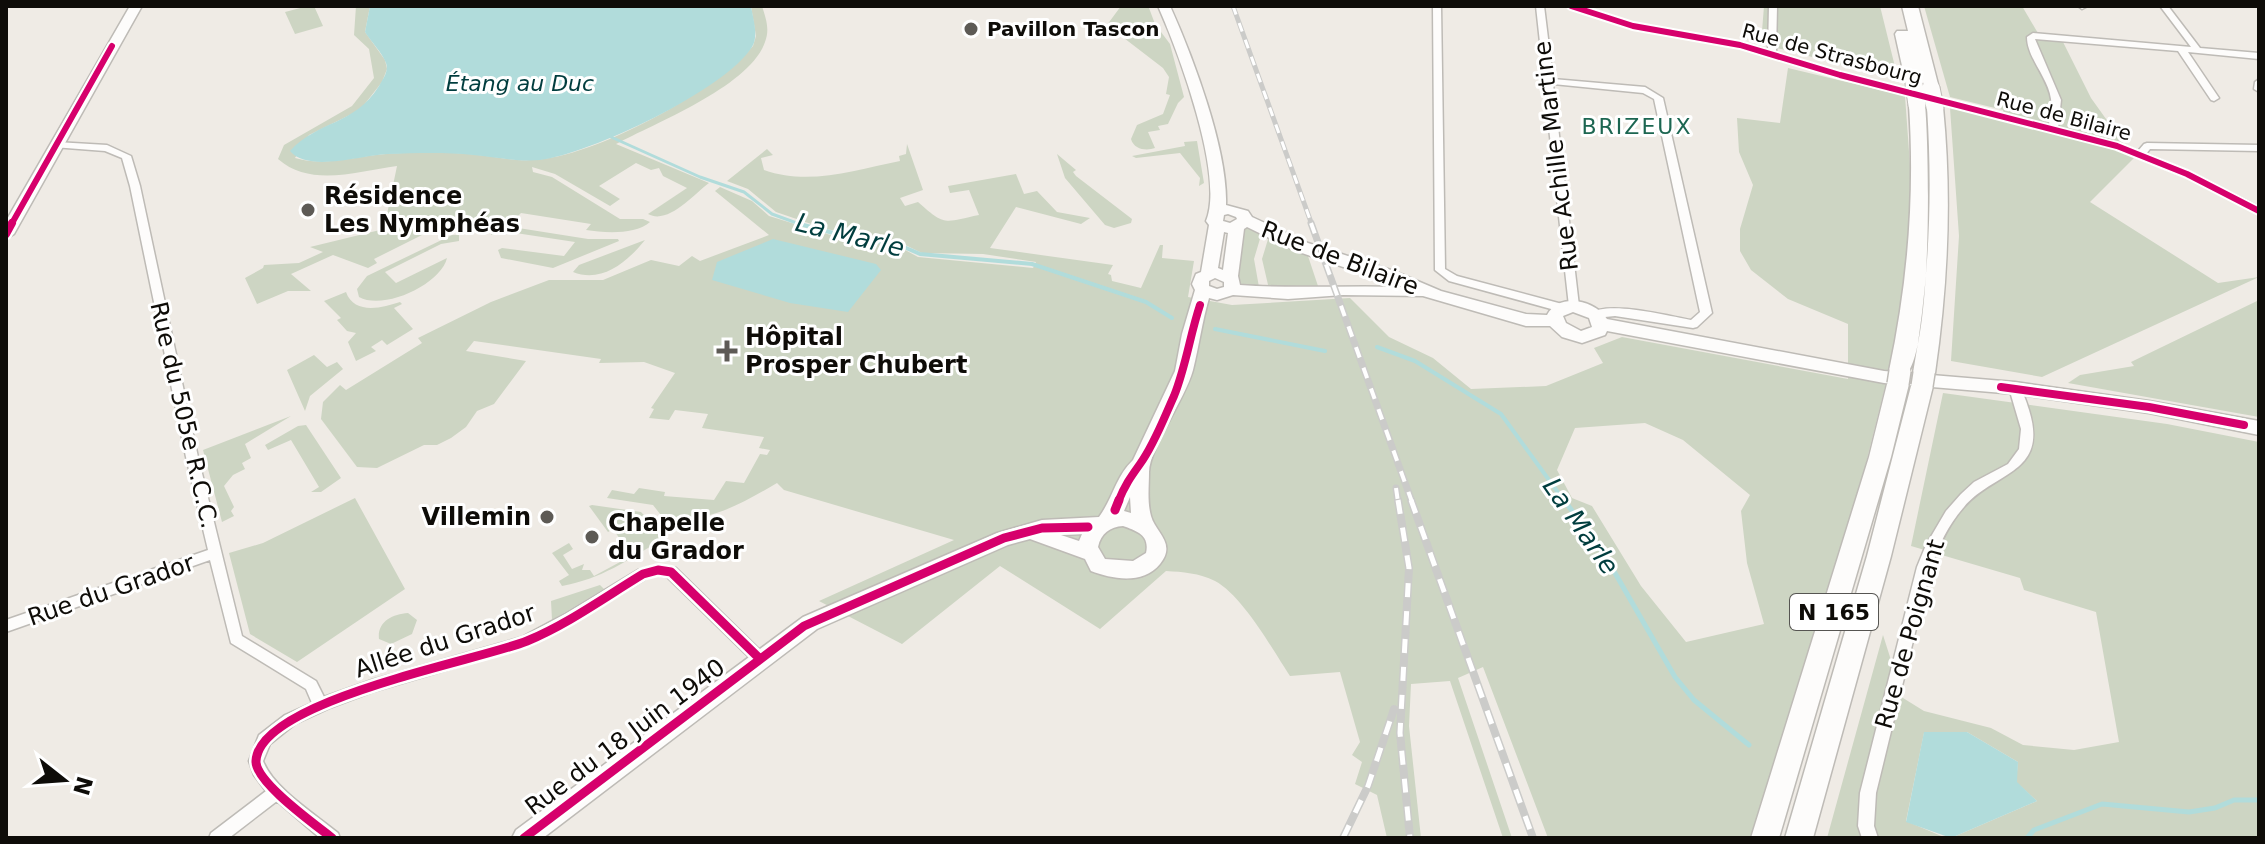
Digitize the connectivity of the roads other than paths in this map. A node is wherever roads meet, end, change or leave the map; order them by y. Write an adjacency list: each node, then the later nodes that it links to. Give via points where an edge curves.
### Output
1 (136, 6): 20 (street)
2 (1437, 6): 30 (street, via 1440,270 1453,279)
3 (1540, 6): 14 (street, Rue Achille Martine)
4 (1571, 6): 12 (street, Rue de Strasbourg, via 1633,26)
5 (1773, 6): 12 (street)
6 (1896, 6): 18 (highway, N 165, bridge, via 1914,84)
7 (1910, 6): 18 (highway, N 165)
8 (2164, 6): 11 (street)
9 (1161, 8): 24 (street, via 1178,37 1208,133)
10 (2181, 49): 11 (street); 17 (street); 19 (street, via 2033,36 2056,100)
11 (2197, 50): 13 (street)
12 (1772, 54): 18 (street, Rue de Strasbourg)
13 (2259, 56)
14 (1546, 81): 30 (street, Rue Achille Martine); 31 (street, via 1645,90 1658,98 1706,313 1693,324 1615,312)
15 (2259, 82): 16 (street)
16 (2259, 89)
17 (2214, 98)
18 (1932, 100): 19 (street, Rue de Bilaire); 33 (highway, N 165, via 1941,223 1934,314)
19 (2053, 128): 22 (street, Rue de Bilaire)
20 (56, 145): 26 (street); 40 (street, Rue du 505e R.C.C., via 114,149 128,160)
21 (2259, 147): 22 (street, via 2147,146)
22 (2141, 154): 23 (street, Rue de Bilaire)
23 (2259, 211)
24 (1222, 215): 25 (street, Rue de Bilaire, via 1243,214); 27 (street)
25 (1241, 224): 28 (street); 29 (street, Rue de Bilaire)
26 (6, 234)
27 (1206, 282): 28 (street, Rue de Bilaire); 32 (street)
28 (1228, 287): 29 (street, Rue de Bilaire, via 1288,294 1343,290); 32 (street)
29 (1435, 295): 30 (street, Rue de Bilaire, via 1526,320)
30 (1564, 312): 31 (street); 31 (street, via 1569,334 1582,337 1593,335)
31 (1598, 319): 34 (street, via 1884,377)
32 (1192, 337): 36 (street, via 1184,371)
33 (1911, 378): 50 (highway, N 165, via 1880,457); 51 (highway, N 165, via 1879,556)
34 (2015, 388): 35 (street); 46 (street, Rue de Poignant, via 2029,439 2023,456 1954,509 1935,535 1924,567 1868,793)
35 (2259, 428)
36 (1140, 465): 37 (street); 38 (street, via 1129,475 1115,510)
37 (1142, 523): 38 (street, via 1124,518); 41 (street, via 1157,542 1148,564 1122,573 1098,565)
38 (1103, 524): 39 (street, Rue du 18 Juin 1940); 41 (street, via 1089,539)
39 (1032, 532): 41 (street); 43 (street, Rue du 18 Juin 1940, via 1004,538 826,614)
40 (216, 553): 42 (street, Rue du Grador); 44 (street, Rue du 505e R.C.C., via 238,643 311,685)
41 (1090, 553)
42 (6, 626)
43 (760, 659): 44 (street, Allée du Grador, via 666,570 643,574 523,642); 49 (street, Rue du 18 Juin 1940)
44 (319, 703): 45 (street, Allée du Grador, via 273,731 257,752 258,769)
45 (277, 792): 47 (street); 48 (street, Allée du Grador)
46 (1868, 832)
47 (217, 838)
48 (332, 838)
49 (524, 838)
50 (1765, 838)
51 (1799, 838)

